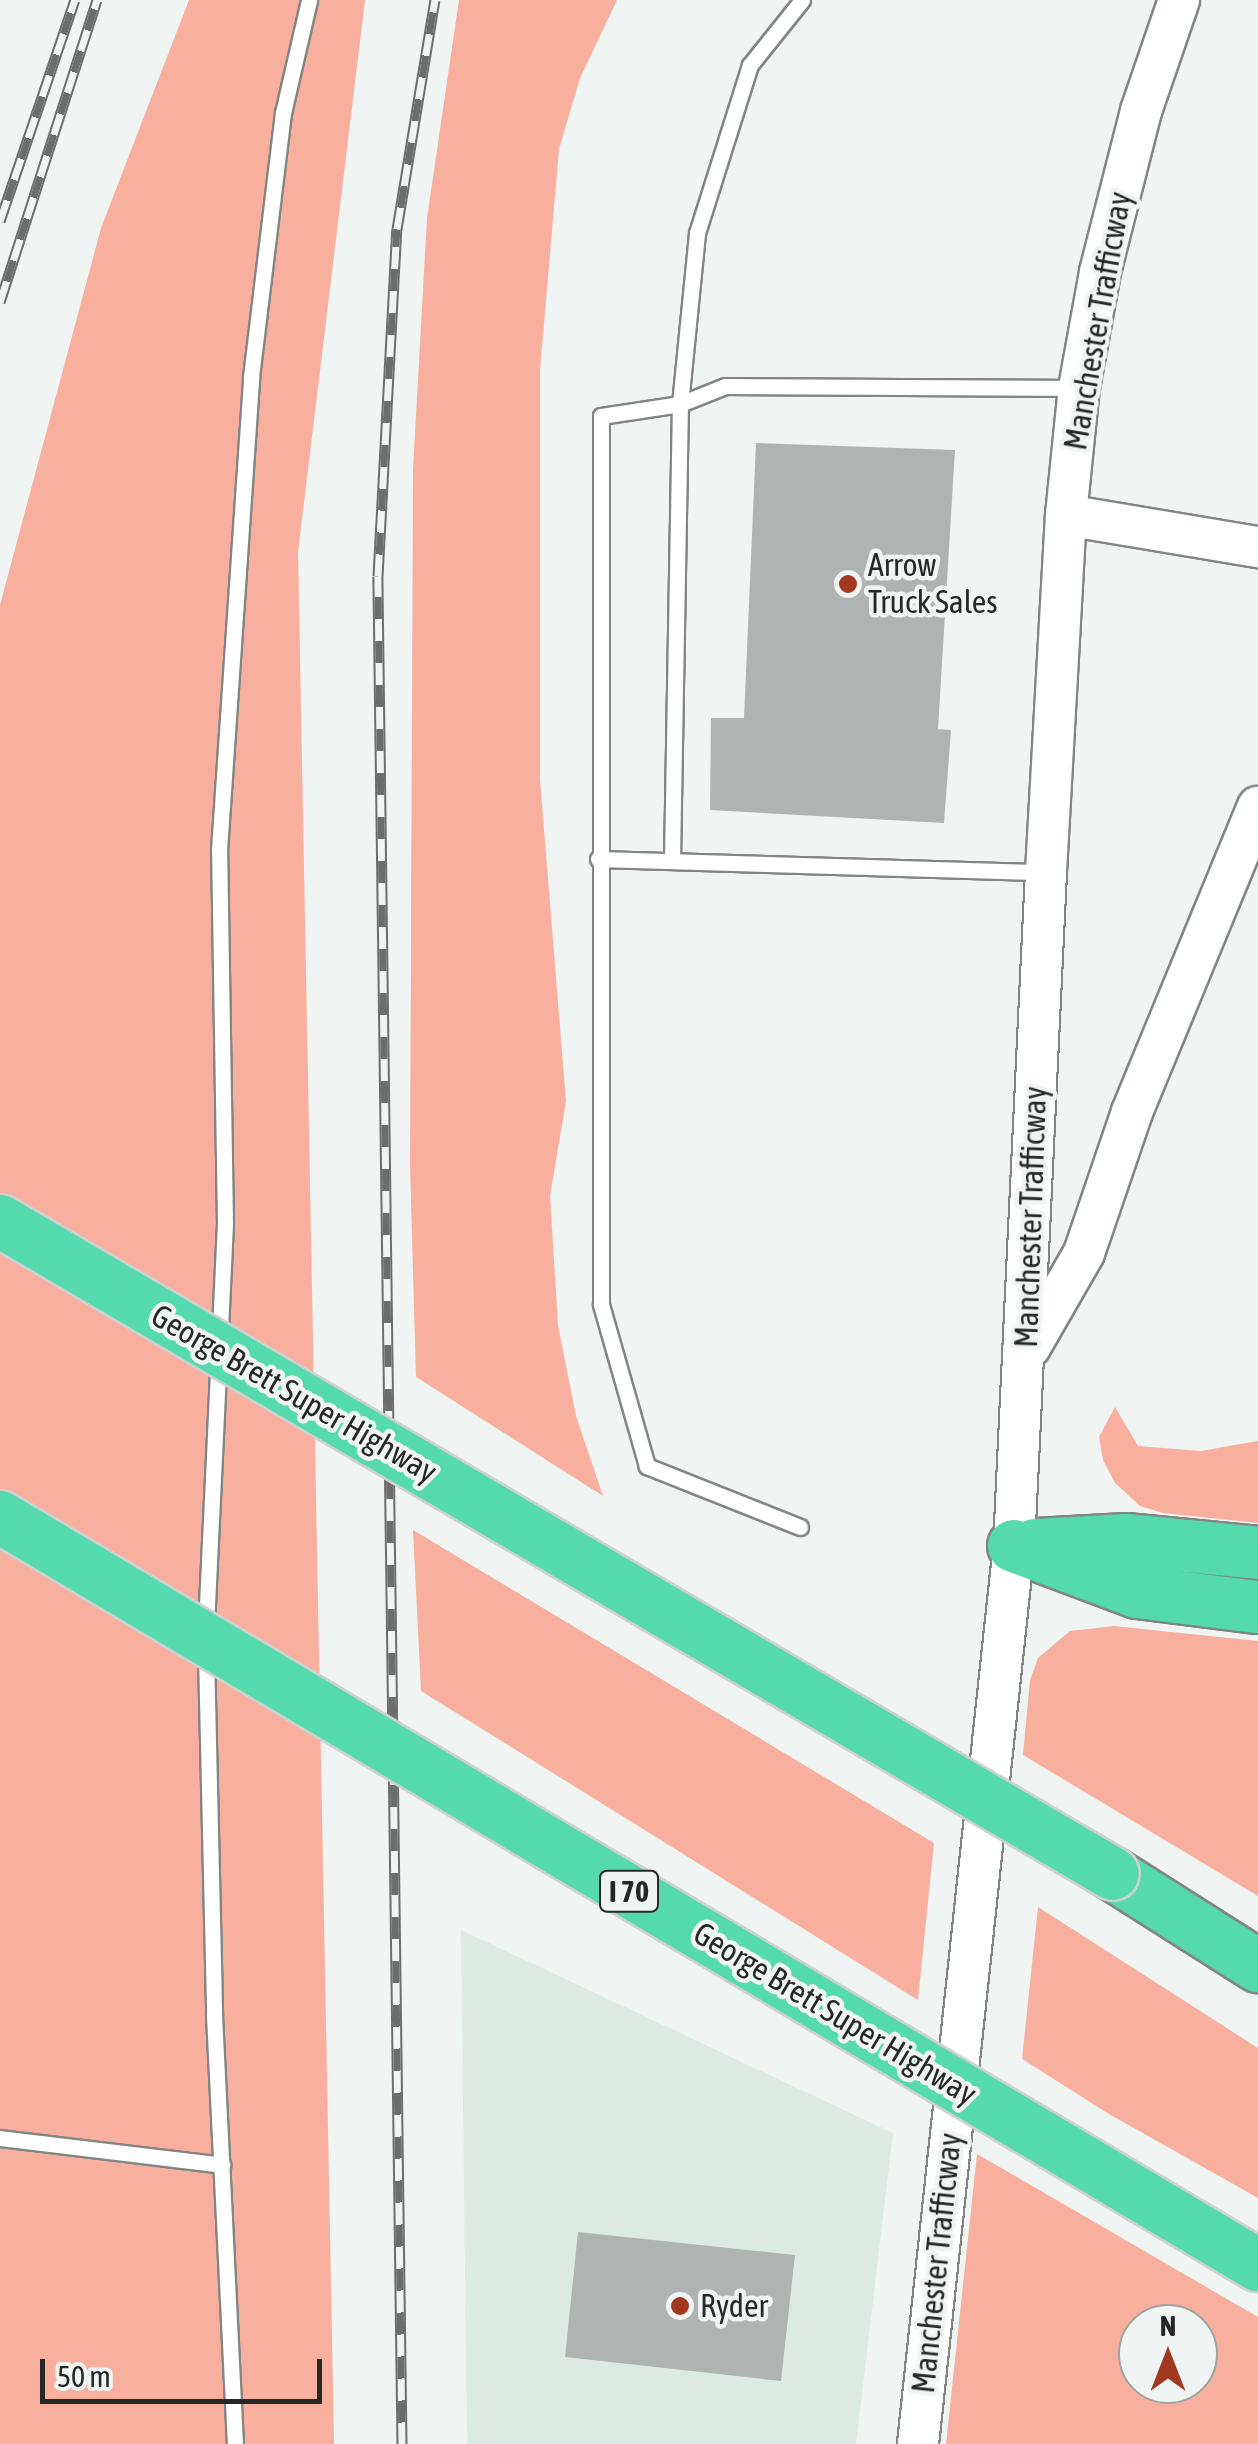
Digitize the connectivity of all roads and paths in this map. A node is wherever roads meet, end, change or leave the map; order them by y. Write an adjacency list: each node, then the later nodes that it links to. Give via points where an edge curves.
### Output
1 (308, 0): 21 (lane, via 283,113 251,377 219,850 225,1224 206,1639)
2 (802, 0): 5 (lane, via 750,65 696,233)
3 (1178, 0): 4 (main road, Manchester Trafficway, via 1136,129)
4 (1078, 388): 5 (lane, via 726,386); 6 (main road, Manchester Trafficway)
5 (680, 404): 9 (lane, via 601,416); 10 (lane)
6 (1066, 515): 7 (main road); 11 (main road, Manchester Trafficway)
7 (1258, 547)
8 (1258, 807): 13 (main road, via 1132,1112 1084,1254)
9 (598, 858): 10 (lane); 15 (lane, via 601,1304 647,1466)
10 (672, 860): 11 (lane)
11 (1046, 872): 13 (main road, Manchester Trafficway)
12 (0, 1221): 19 (highway, George Brett Super Highway, bridge, via 1113,1874)
13 (1026, 1355): 16 (main road, Manchester Trafficway)
14 (0, 1517): 22 (highway, George Brett Super Highway / I 70, bridge)
15 (800, 1526)
16 (1014, 1546): 17 (highway, via 1126,1540); 18 (highway, via 1137,1592); 24 (main road, Manchester Trafficway)
17 (1258, 1553)
18 (1258, 1607)
19 (1258, 1966)
20 (0, 2138): 21 (lane)
21 (222, 2165): 23 (lane)
22 (1258, 2265)
23 (236, 2444)
24 (918, 2444)

